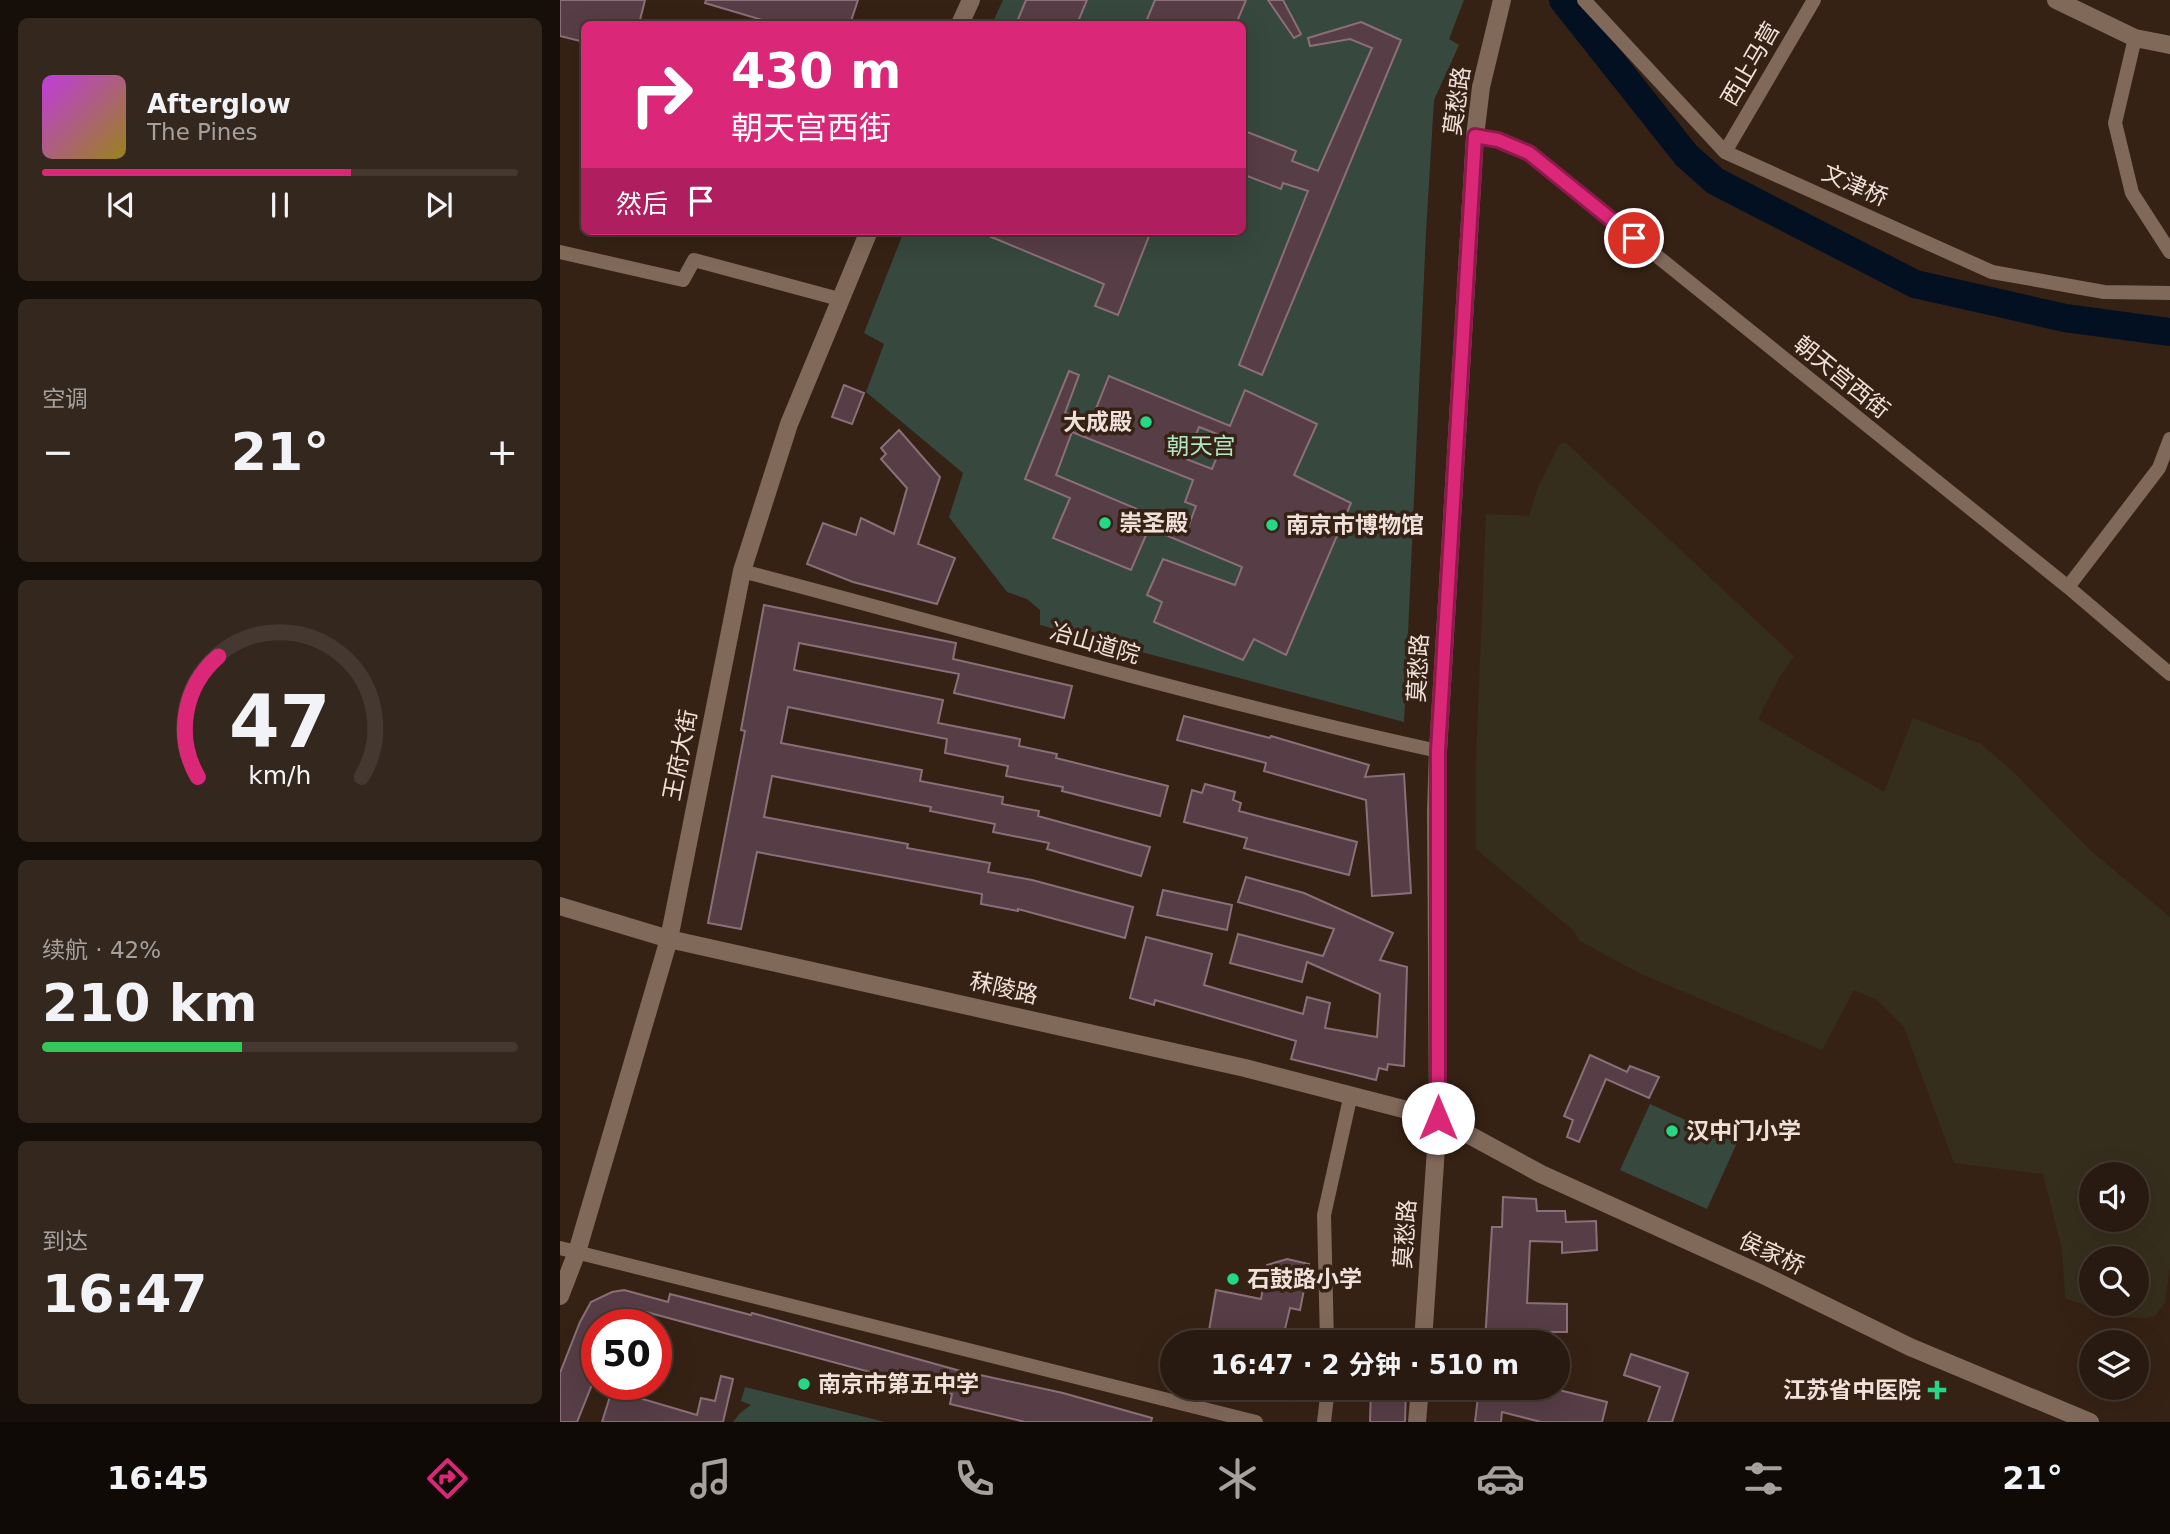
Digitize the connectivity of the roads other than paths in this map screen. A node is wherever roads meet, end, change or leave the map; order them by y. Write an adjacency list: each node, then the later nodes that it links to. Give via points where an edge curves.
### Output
1 (971, 0): 6 (street)
2 (1584, 0): 10 (street, 文津桥)
3 (1814, 0): 10 (street, 西止马营)
4 (2056, 0): 7 (street)
5 (1501, 4): 9 (street, 莫愁路)
6 (961, 21)
7 (2135, 38): 8 (street); 13 (street, via 2115,123 2132,193)
8 (2170, 45)
9 (1475, 136): 18 (street, 朝天宫西街, via 1529,153); 20 (street, 莫愁路)
10 (1725, 152): 14 (street, 文津桥, via 1992,272 2104,292)
11 (867, 235): 15 (street, 王府大街)
12 (560, 252): 15 (street, via 683,280 694,260)
13 (2170, 252)
14 (2170, 293)
15 (839, 299): 17 (street, 王府大街, via 789,424)
16 (2170, 439): 18 (street, via 2159,468)
17 (742, 570): 20 (street, 冶山道院, via 1146,681); 22 (street, 王府大街)
18 (2068, 587): 19 (street, 朝天宫西街)
19 (2170, 674)
20 (1438, 751): 24 (street, 莫愁路)
21 (560, 906): 22 (street, 秣陵路)
22 (669, 939): 23 (street, 秣陵路); 25 (street, 王府大街)
23 (1351, 1094): 24 (street, 秣陵路); 27 (street, via 1324,1215)
24 (1438, 1118): 28 (street, 莫愁路); 34 (street, 侯家桥, via 1541,1174 1910,1346)
25 (568, 1250): 26 (street, 王府大街); 31 (street)
26 (560, 1296)
27 (1327, 1330)
28 (1424, 1330)
29 (1327, 1400): 32 (street)
30 (1418, 1400): 33 (street)
31 (1256, 1422)
32 (1324, 1422)
33 (1417, 1422)
34 (2090, 1422)

